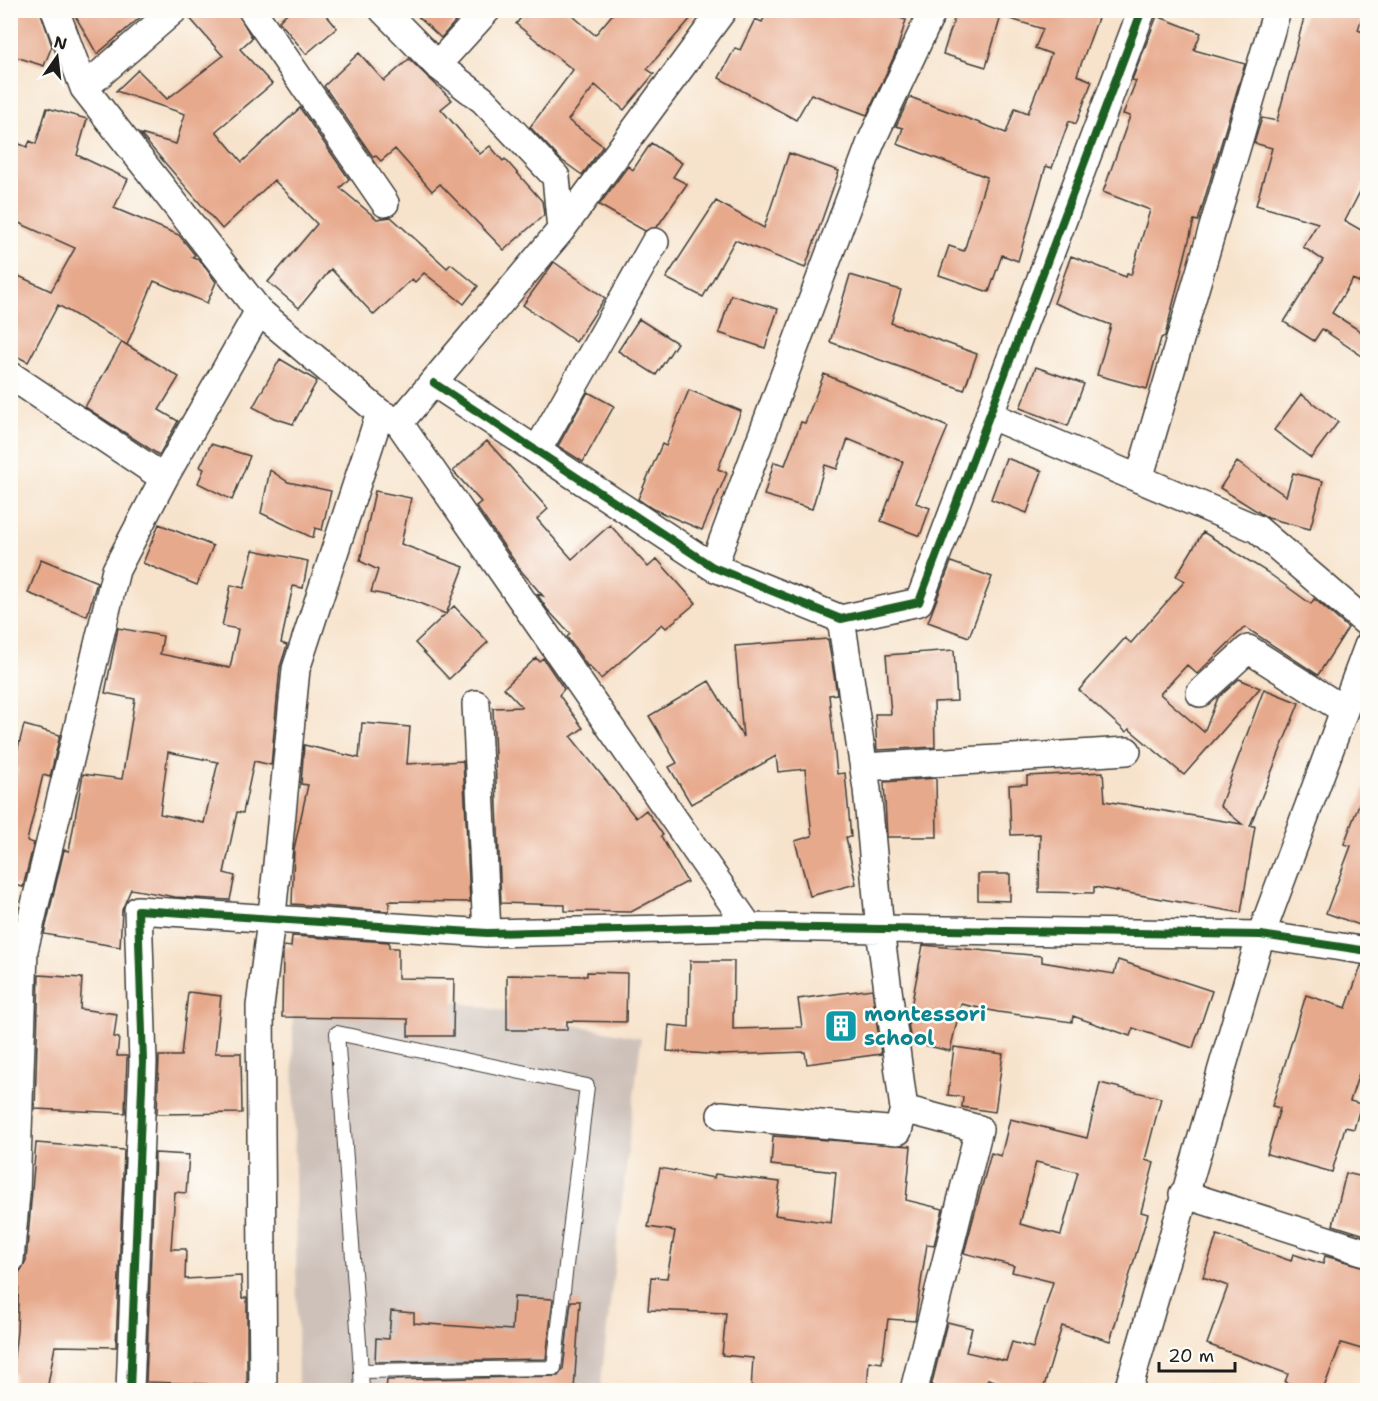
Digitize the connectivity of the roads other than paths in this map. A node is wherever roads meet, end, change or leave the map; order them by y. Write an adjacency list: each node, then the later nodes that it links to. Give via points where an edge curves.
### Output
1 (55, 10): 11 (street)
2 (174, 10): 11 (street)
3 (252, 10): 12 (street)
4 (383, 10): 10 (street)
5 (487, 10): 10 (street)
6 (723, 10): 13 (street)
7 (933, 10): 23 (street, via 871,142)
8 (1142, 10): 18 (street)
9 (1277, 10): 22 (street)
10 (437, 65): 13 (street, via 483,100 556,177)
11 (84, 88): 15 (street)
12 (386, 203)
13 (561, 230): 17 (street)
14 (655, 243): 20 (street)
15 (259, 311): 19 (street); 21 (street)
16 (10, 375): 21 (street)
17 (434, 383): 19 (street); 20 (street)
18 (990, 415): 22 (street); 24 (street, via 919,602)
19 (389, 418): 32 (street, via 296,669); 33 (street)
20 (537, 451): 23 (street)
21 (164, 478): 37 (street, via 116,570)
22 (1139, 479): 25 (street, via 1257,529)
23 (712, 567): 24 (street)
24 (841, 619): 31 (street)
25 (1368, 624)
26 (1368, 646): 29 (street)
27 (1200, 693): 29 (street, via 1248,650)
28 (476, 704): 35 (street)
29 (1344, 710): 36 (street)
30 (1127, 751): 31 (street)
31 (864, 767): 34 (street)
32 (271, 918): 35 (street); 45 (street, via 138,910 142,1062); 46 (street, via 260,1006)
33 (749, 927): 34 (street); 35 (street)
34 (880, 930): 36 (street); 39 (street)
35 (487, 933)
36 (1261, 935): 38 (street); 41 (street)
37 (17, 949): 43 (street, via 16,1194)
38 (1368, 951)
39 (904, 1109): 40 (street, via 898,1131); 48 (street, via 979,1129)
40 (721, 1115)
41 (1184, 1194): 42 (street); 49 (street)
42 (1368, 1253)
43 (10, 1260)
44 (361, 1371): 44 (lane, via 337,1033 587,1086 554,1368); 47 (lane)
45 (130, 1390)
46 (263, 1390)
47 (362, 1390)
48 (914, 1390)
49 (1128, 1390)

